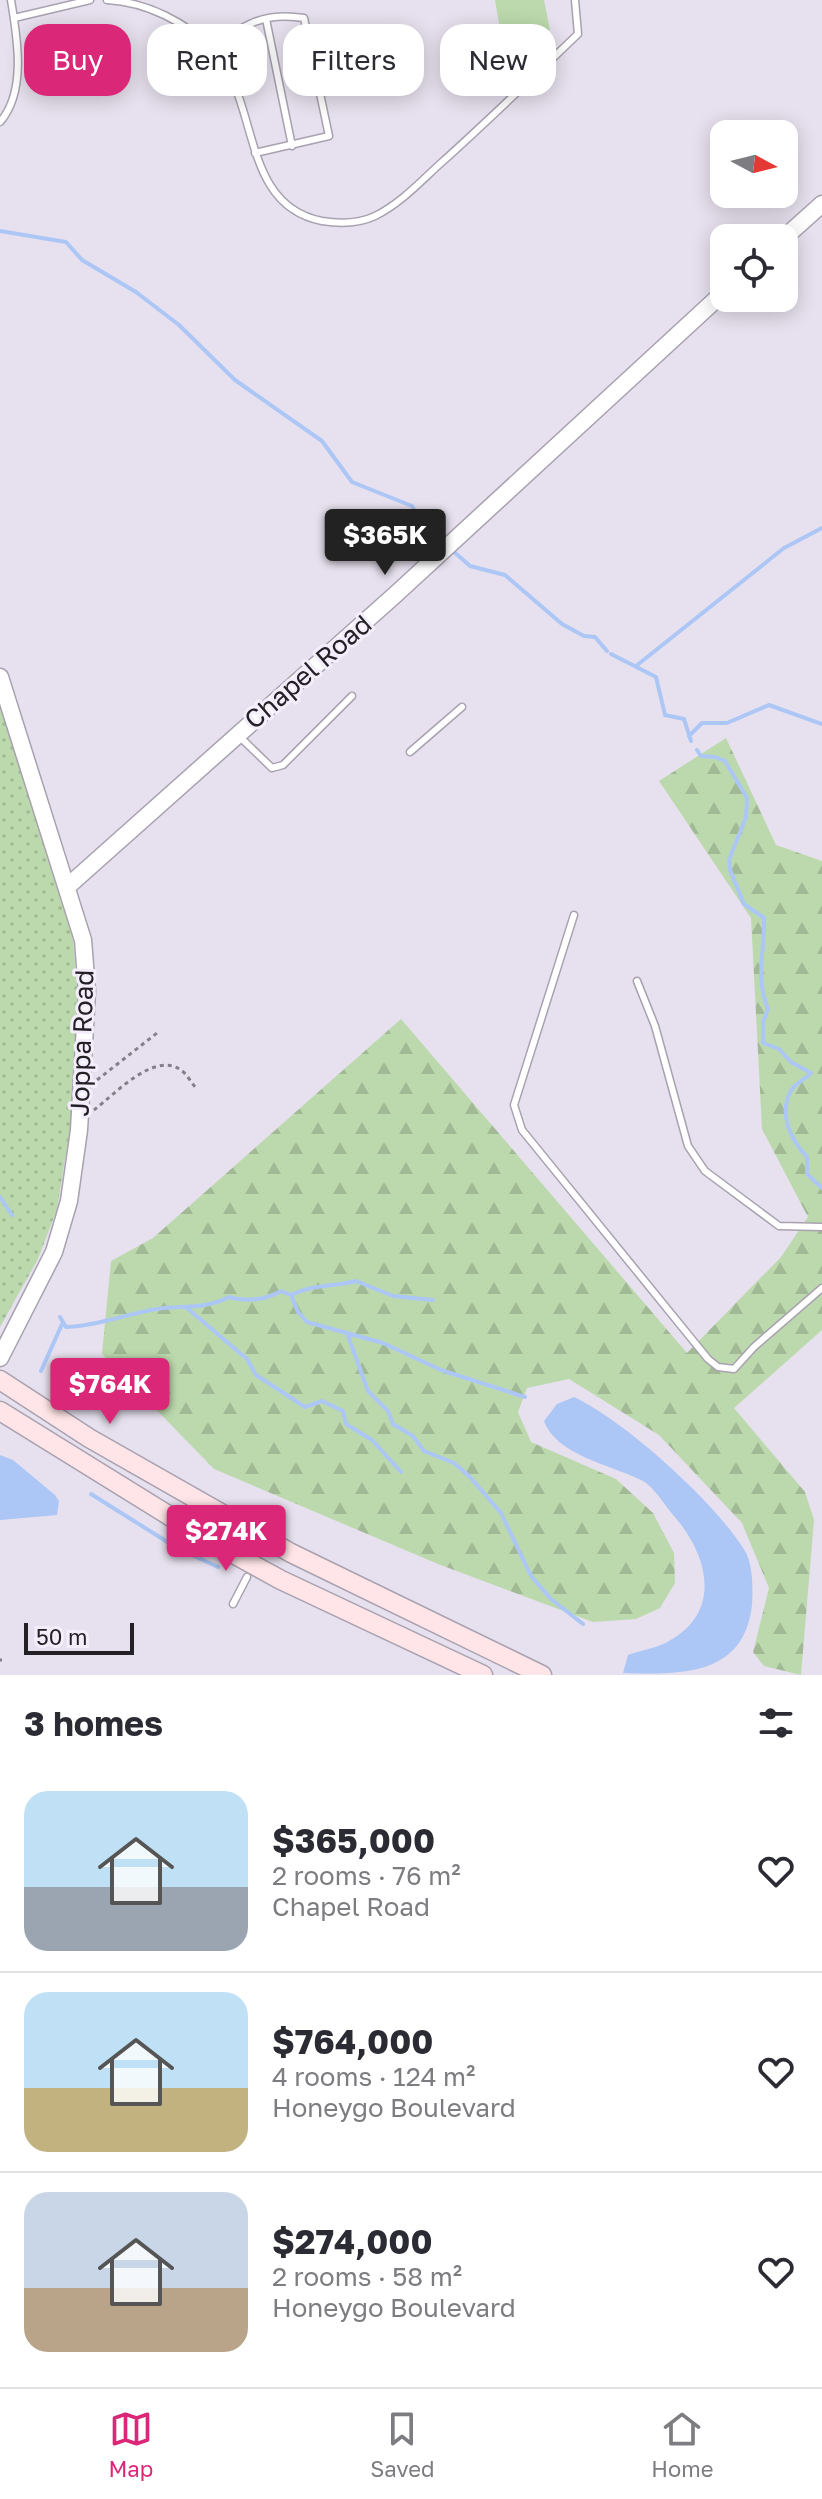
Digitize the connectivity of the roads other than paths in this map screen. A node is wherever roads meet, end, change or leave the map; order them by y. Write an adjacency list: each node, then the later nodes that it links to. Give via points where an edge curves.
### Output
1 (11, 0): 5 (lane)
2 (90, 0): 5 (lane)
3 (107, 0): 7 (lane, via 143,6)
4 (575, 0): 12 (lane, via 578,34 377,215 337,223 298,213 275,195)
5 (14, 18): 10 (lane, via 16,81)
6 (266, 19): 8 (lane); 11 (lane); 11 (lane, via 304,18 329,136)
7 (180, 24)
8 (244, 24)
9 (239, 96): 12 (lane)
10 (0, 122)
11 (292, 146): 12 (lane)
12 (255, 153)
13 (822, 204): 14 (street)
14 (798, 225)
15 (710, 305): 20 (street, Chapel Road)
16 (0, 677): 19 (street, Joppa Road)
17 (352, 696): 20 (lane, via 283,765 272,768)
18 (462, 707): 21 (lane)
19 (8, 720): 22 (street, Joppa Road)
20 (237, 734): 22 (street, Chapel Road)
21 (410, 752)
22 (67, 887): 27 (street, Joppa Road, via 87,962 73,1177 60,1234)
23 (574, 915): 26 (lane, via 514,1105 522,1130 718,1367 734,1369)
24 (637, 981): 25 (lane, via 688,1146 705,1171 779,1226)
25 (822, 1227)
26 (822, 1288)
27 (0, 1358)
28 (0, 1380): 33 (main road, via 103,1446 291,1553)
29 (0, 1411): 32 (main road, via 281,1580)
30 (247, 1577): 31 (lane)
31 (233, 1604)
32 (483, 1675)
33 (542, 1675)

